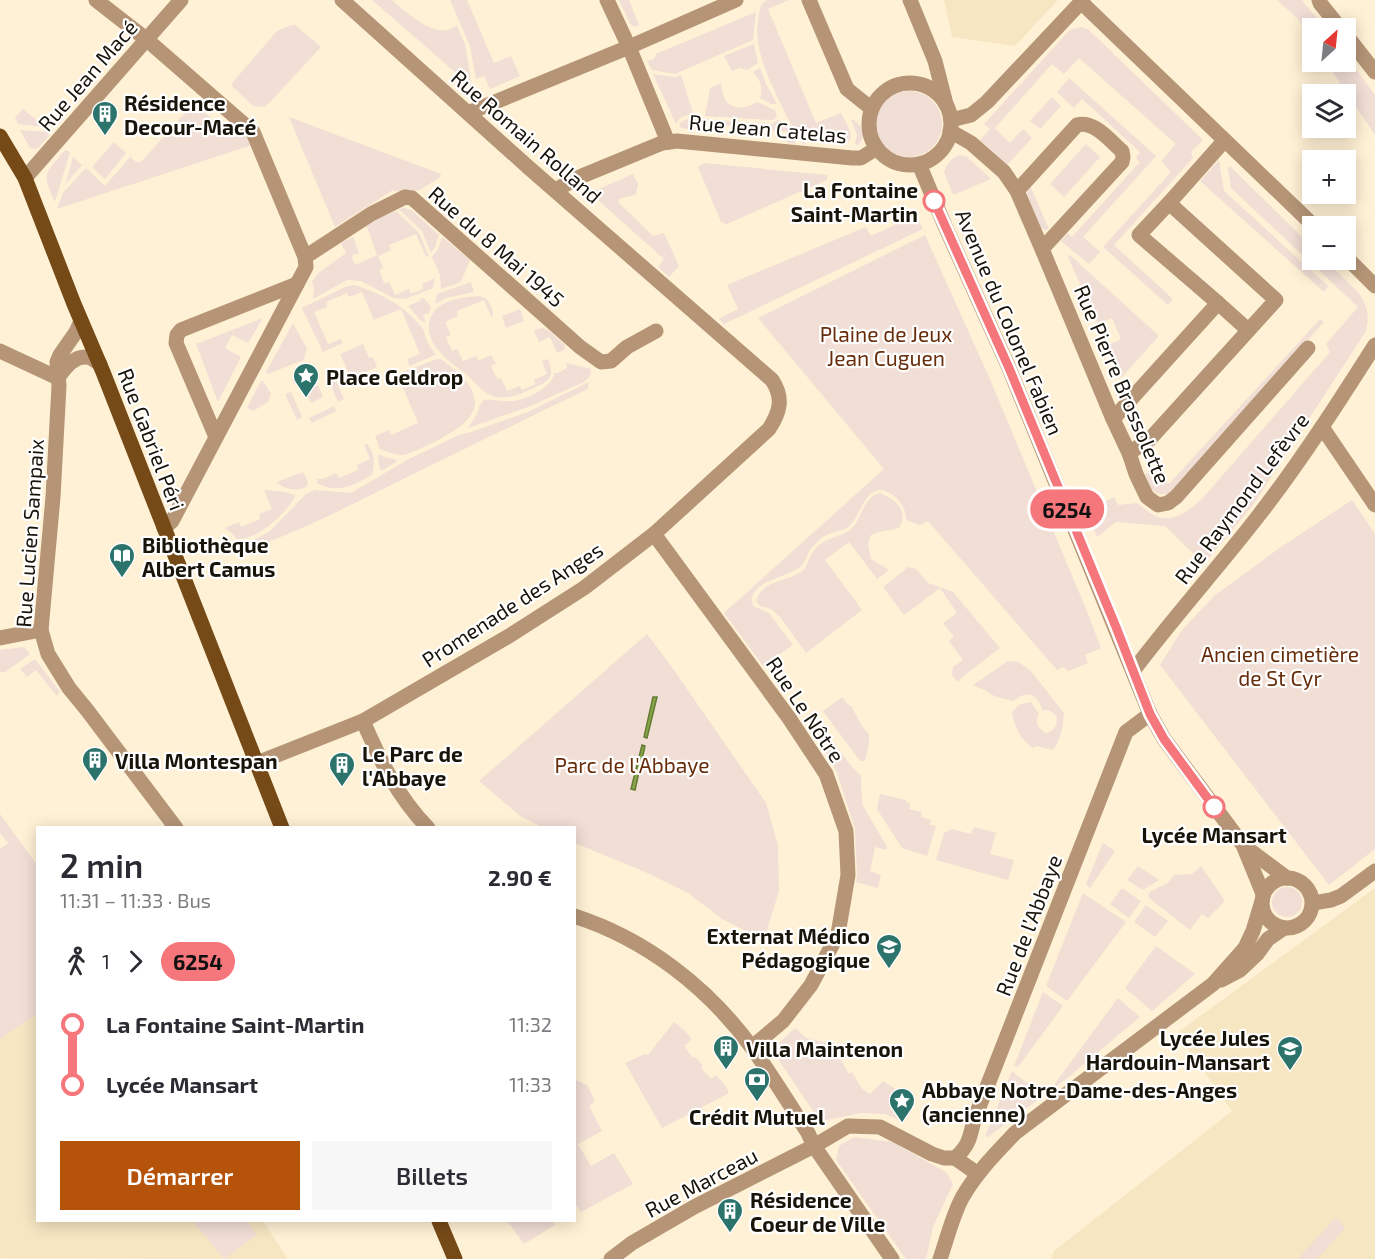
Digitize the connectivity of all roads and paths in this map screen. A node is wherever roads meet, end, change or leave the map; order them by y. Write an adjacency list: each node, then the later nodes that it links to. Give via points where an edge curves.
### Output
1 (96, 0): 11 (street)
2 (181, 0): 11 (street, Rue Jean Macé)
3 (342, 0): 16 (street, Rue Romain Rolland)
4 (607, 0): 12 (street)
5 (736, 0): 12 (street)
6 (809, 0): 15 (street, via 847,89)
7 (910, 0): 17 (street, via 935,61)
8 (1319, 0): 10 (street)
9 (1082, 1): 17 (street, via 987,102 971,115); 19 (street)
10 (1332, 18)
11 (146, 39): 23 (street, Rue Jean Macé); 29 (street, via 253,132)
12 (629, 47): 16 (street); 20 (street)
13 (1356, 48): 14 (street)
14 (1375, 72)
15 (872, 109): 17 (street, via 889,89 915,84 939,96); 21 (street, via 869,123)
16 (468, 113): 24 (street, Rue Romain Rolland)
17 (949, 119): 22 (street, via 947,142 940,153); 25 (street, Rue Pierre Brossolette, via 1004,172)
18 (0, 136): 23 (main road, Rue Gabriel Péri)
19 (1224, 141): 26 (street); 27 (street)
20 (668, 142): 21 (street, Rue Jean Catelas, via 861,158); 24 (street, Rue Jean Catelas)
21 (877, 148): 22 (street, via 895,163)
22 (919, 164): 52 (street, Avenue du Colonel Fabien, via 1009,368)
23 (25, 178): 35 (main road, Rue Gabriel Péri)
24 (555, 190): 33 (street, Rue Romain Rolland)
25 (1017, 191): 28 (street, Rue Pierre Brossolette); 28 (street, via 1081,123 1094,127 1122,151 1122,162)
26 (1169, 203): 34 (street, via 1139,235); 36 (street, via 1276,300)
27 (1303, 216)
28 (1042, 249): 43 (street, Rue Pierre Brossolette)
29 (305, 257): 31 (street, via 306,267); 37 (street, Rue du 8 Mai 1945, via 371,214 405,197 412,198 601,362 610,361)
30 (1356, 267): 32 (street)
31 (297, 284): 45 (street); 45 (street, via 181,330 177,335 176,343)
32 (1375, 286)
33 (684, 303): 49 (street, Promenade des Anges, via 772,380 780,403 769,429)
34 (1218, 303): 36 (street); 43 (street)
35 (81, 321): 41 (main road, Rue Gabriel Péri); 42 (street, Rue Lucien Sampaix, via 57,362)
36 (1248, 330): 46 (street, via 1150,439)
37 (656, 331)
38 (1375, 345): 44 (street, Rue Raymond Lefèvre)
39 (1308, 348): 46 (street, Rue Pierre Brossolette, via 1168,503 1158,505 1147,497)
40 (0, 351): 42 (street)
41 (100, 364): 42 (street, via 90,358 78,359 66,366); 48 (main road, Rue Gabriel Péri)
42 (58, 378): 50 (street, Rue Lucien Sampaix, via 53,497)
43 (1113, 419): 46 (street, Rue Pierre Brossolette)
44 (1322, 427): 47 (street); 52 (street, Rue Raymond Lefèvre, via 1259,515)
45 (216, 437): 48 (street, via 172,521)
46 (1129, 453)
47 (1375, 506)
48 (164, 528): 55 (main road, Rue Gabriel Péri)
49 (654, 534): 54 (street, Promenade des Anges, via 536,619); 67 (street, Rue Le Nôtre, via 826,774 846,831 848,875 838,934 811,985 786,1018)
50 (41, 630): 51 (street); 56 (street, Rue Lucien Sampaix, via 48,654 69,688)
51 (0, 638)
52 (1133, 671): 53 (street, Avenue du Colonel Fabien)
53 (1150, 714): 59 (street, Avenue du Colonel Fabien, via 1164,739); 69 (street, Rue de l’Abbaye, via 1126,732 970,1138)
54 (363, 721): 55 (street, Promenade des Anges); 58 (street, via 385,769)
55 (257, 763): 57 (main road, Rue Gabriel Péri)
56 (174, 826)
57 (281, 826)
58 (426, 826)
59 (1243, 845): 61 (street, Avenue du Colonel Fabien); 62 (street, Avenue du Colonel Fabien)
60 (1375, 871): 63 (street, via 1341,896)
61 (1287, 878): 62 (street, via 1272,882); 63 (street, via 1308,888)
62 (1262, 898): 65 (street, via 1262,909 1269,921); 66 (street, via 1245,948)
63 (1312, 903): 65 (street, via 1301,925)
64 (576, 917): 67 (street, via 632,940 659,957 715,1003)
65 (1284, 928): 66 (street, via 1268,939 1240,970)
66 (1213, 984): 70 (street, via 1015,1133)
67 (752, 1047): 68 (street)
68 (814, 1146): 69 (street, Rue Marceau, via 848,1126 880,1127 932,1154); 73 (street, Rue Marceau, via 694,1207); 74 (street)
69 (955, 1158): 70 (street)
70 (978, 1174): 75 (street, via 952,1220)
71 (439, 1222): 72 (main road)
72 (455, 1259)
73 (611, 1259)
74 (892, 1259)
75 (940, 1259)

